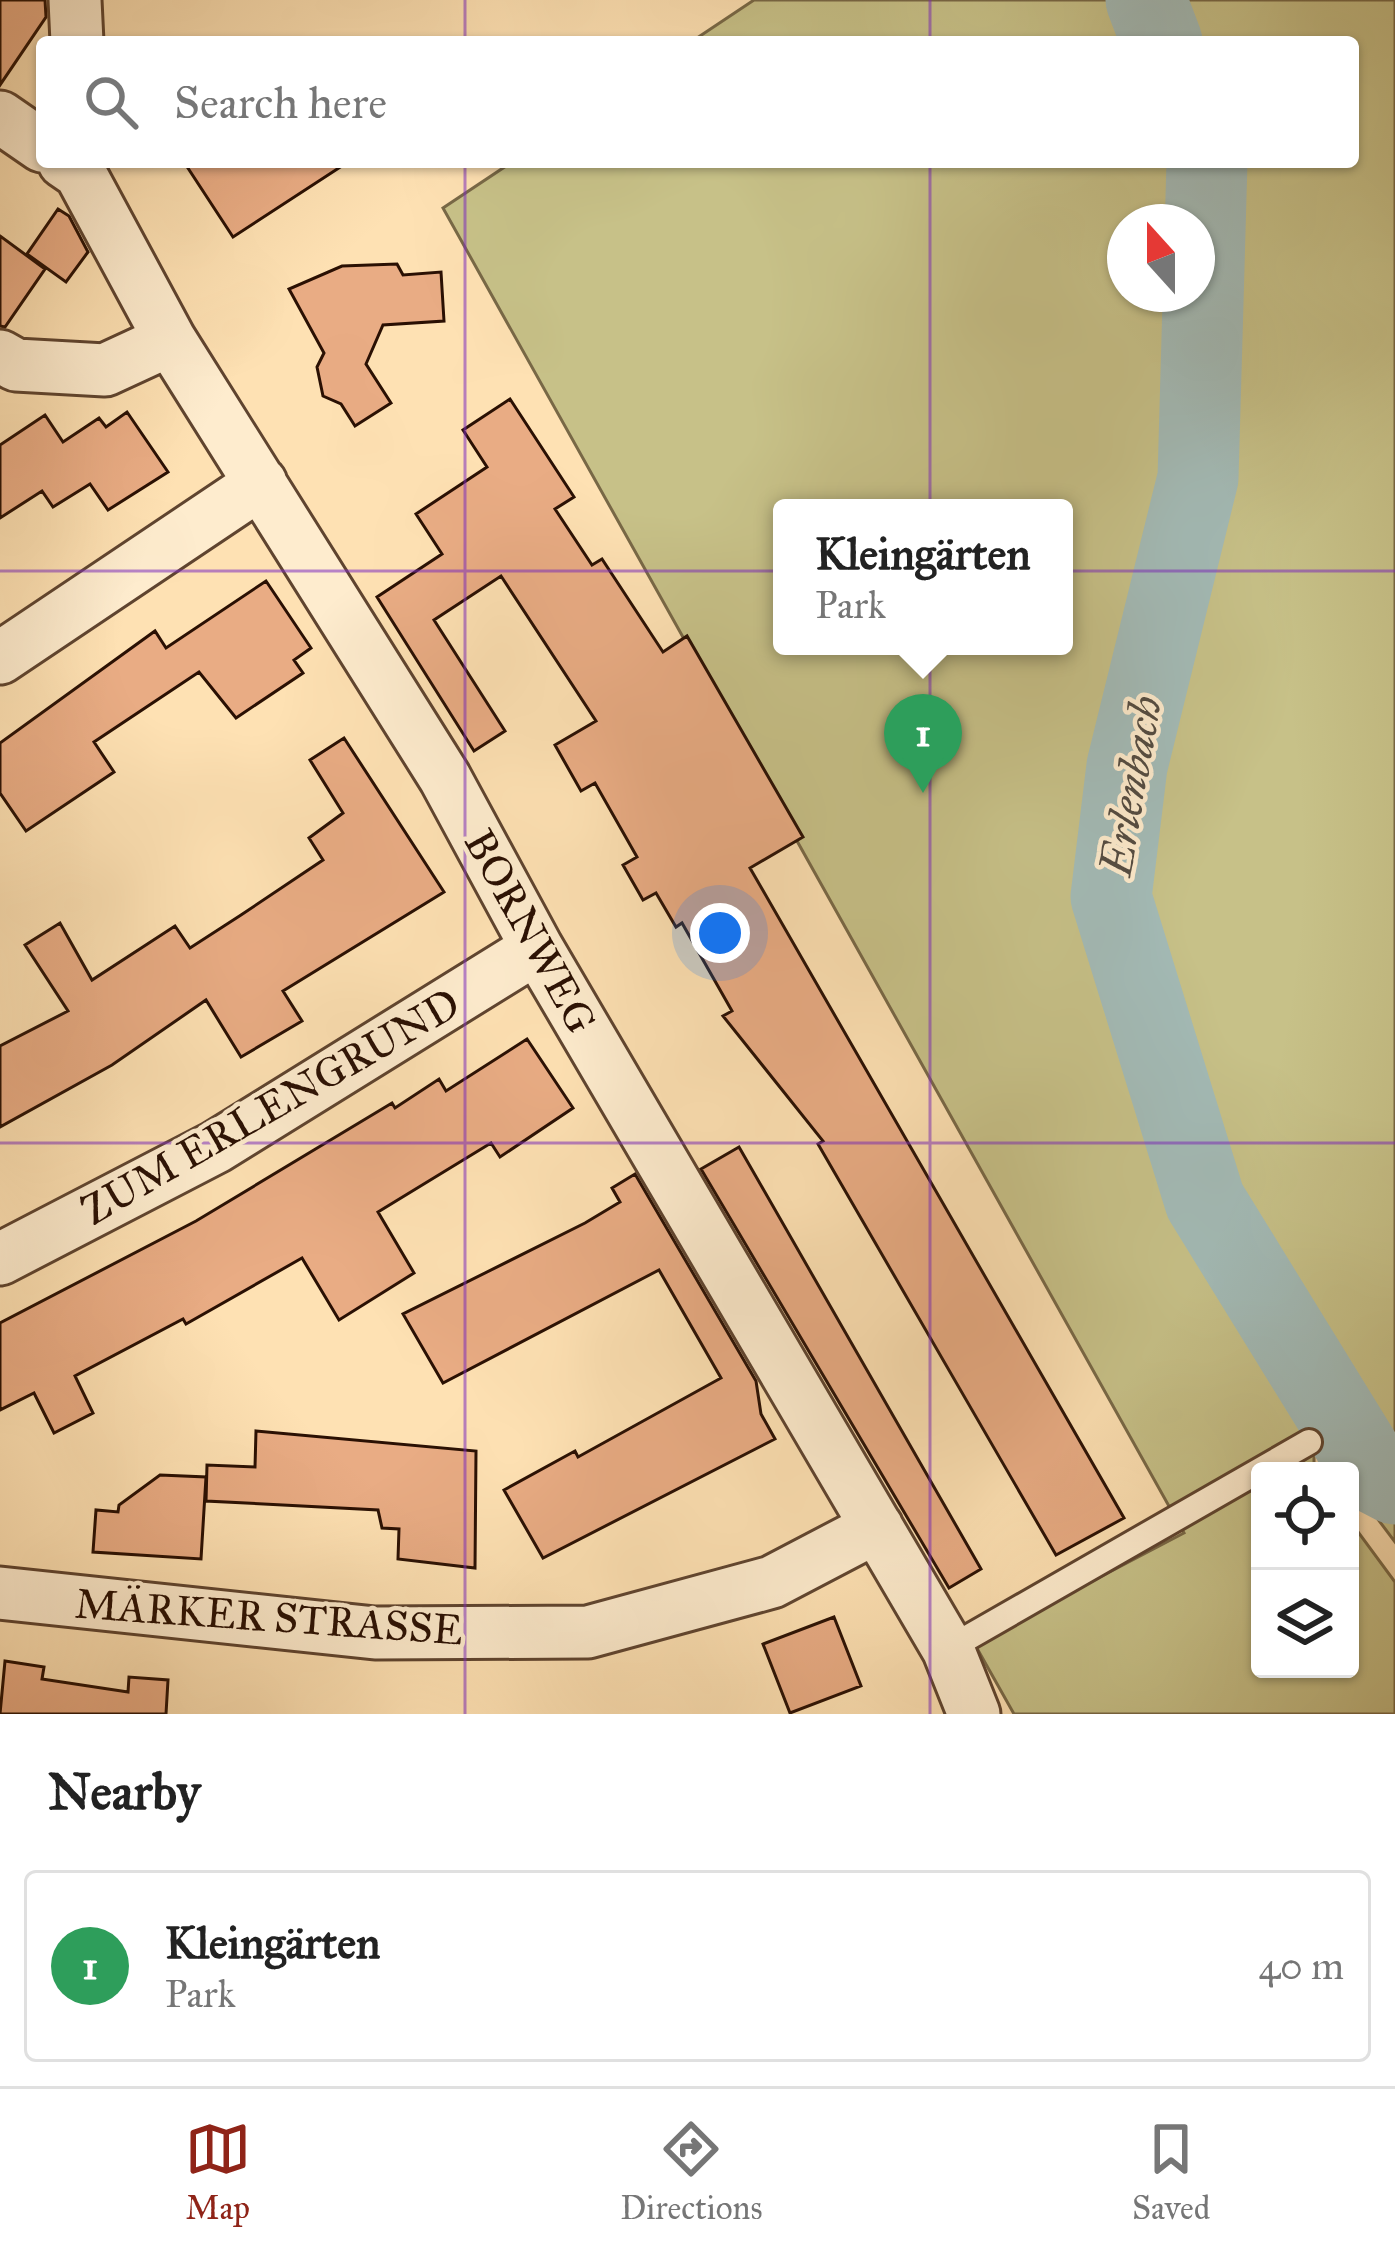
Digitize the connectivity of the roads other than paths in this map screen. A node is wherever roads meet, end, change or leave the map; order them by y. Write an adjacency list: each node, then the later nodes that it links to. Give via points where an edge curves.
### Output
1 (75, 0): 2 (street)
2 (77, 36)
3 (0, 117): 4 (street, BORNWEG)
4 (36, 141)
5 (71, 168): 6 (street, BORNWEG)
6 (170, 340): 7 (street, via 105,370 16,365); 8 (street, BORNWEG)
7 (0, 356)
8 (261, 483): 9 (street); 10 (street, BORNWEG, via 445,778)
9 (0, 658)
10 (537, 948): 11 (street, ZUM ERLENGRUND, via 216,1148); 13 (street, BORNWEG)
11 (0, 1259)
12 (1309, 1442): 15 (lane)
13 (878, 1527): 14 (street, MÄRKER STRASSE, via 772,1582 588,1632 375,1633); 15 (street, BORNWEG)
14 (0, 1593)
15 (948, 1649): 16 (street, BORNWEG)
16 (974, 1714)

